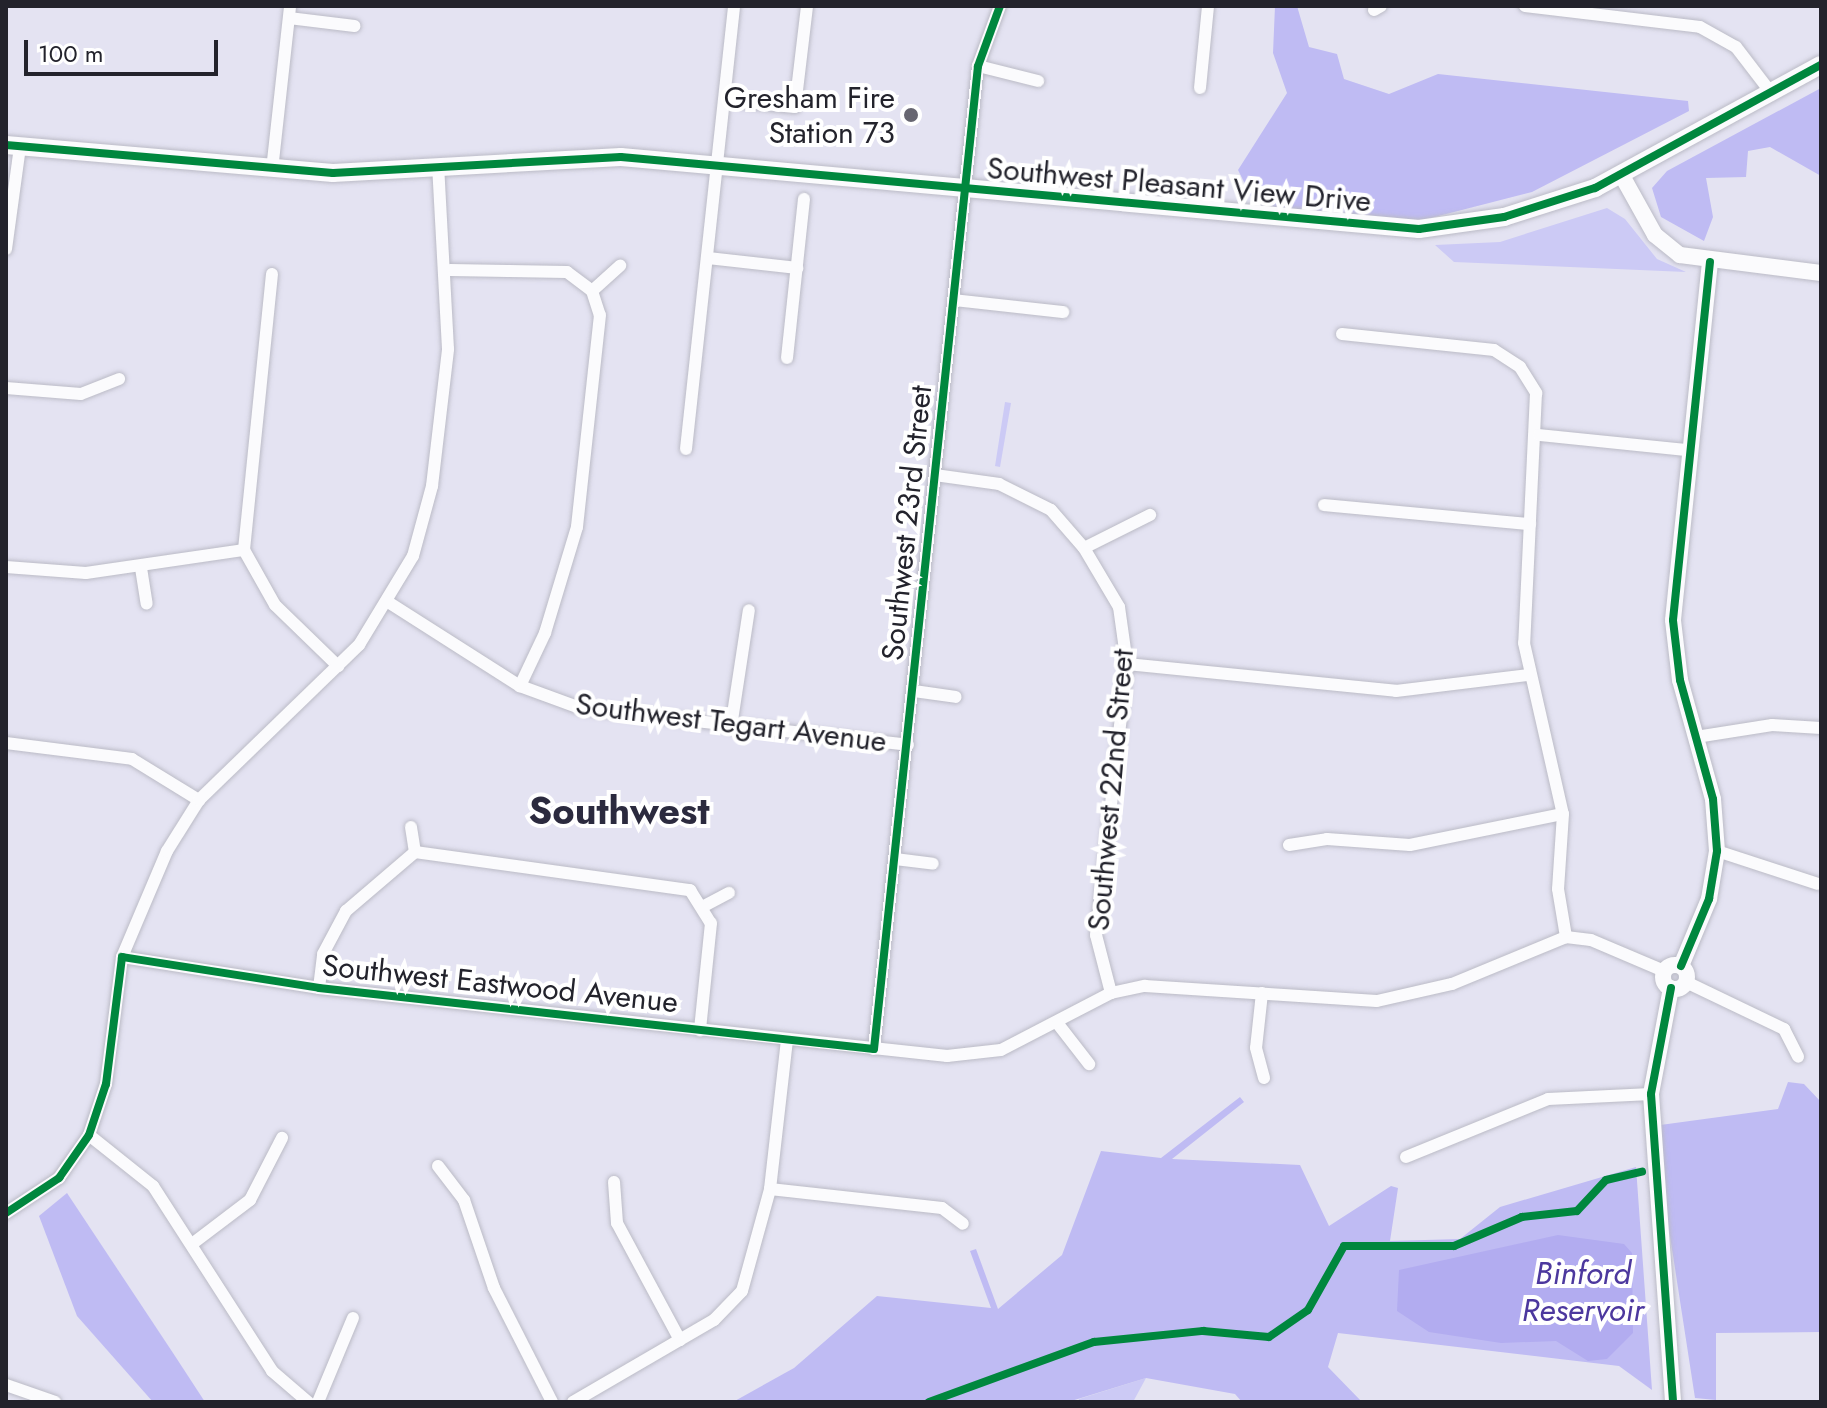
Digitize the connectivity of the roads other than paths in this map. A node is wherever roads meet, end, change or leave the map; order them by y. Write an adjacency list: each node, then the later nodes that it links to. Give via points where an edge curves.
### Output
1 (734, 6): 13 (street)
2 (807, 6): 13 (street, via 795,107)
3 (1000, 6): 9 (street, Southwest 23rd Street)
4 (1208, 6): 11 (street)
5 (1525, 6): 12 (street, via 1700,27 1736,47)
6 (290, 12): 7 (street); 17 (street)
7 (355, 26)
8 (1821, 65): 12 (main road, Southwest Pleasant View Drive)
9 (978, 66): 10 (street); 19 (street, Southwest 23rd Street)
10 (1038, 81)
11 (1200, 88)
12 (1772, 94): 18 (main road, Southwest Pleasant View Drive)
13 (725, 100): 16 (street)
14 (13, 146): 17 (main road, Southwest Pleasant View Drive); 21 (street)
15 (438, 165): 16 (main road, Southwest Pleasant View Drive, via 574,155); 17 (main road, Southwest Pleasant View Drive, via 349,174); 26 (street)
16 (717, 165): 19 (main road, Southwest Pleasant View Drive); 22 (street)
17 (272, 170)
18 (1621, 174): 19 (main road, Southwest Pleasant View Drive, via 1530,210 1419,229); 23 (street, via 1655,235)
19 (965, 190): 30 (street, Southwest 23rd Street)
20 (804, 199): 25 (street)
21 (6, 249)
22 (708, 258): 25 (street); 37 (street)
23 (1705, 261): 27 (street); 38 (street)
24 (620, 266): 29 (street)
25 (797, 268): 33 (street)
26 (450, 270): 29 (street, via 549,268); 47 (street, via 432,486 413,556)
27 (1821, 273)
28 (272, 274): 44 (street)
29 (592, 291): 53 (street, via 600,331 582,502 545,633)
30 (954, 300): 31 (street); 39 (street, Southwest 23rd Street)
31 (1063, 312)
32 (1342, 334): 36 (street, via 1494,350 1529,379)
33 (787, 358)
34 (119, 379): 35 (street, via 81,394)
35 (6, 388)
36 (1539, 435): 38 (street); 42 (street)
37 (686, 449)
38 (1687, 450): 58 (street, via 1673,620)
39 (935, 475): 43 (street, Southwest 22nd Street, via 1025,494); 54 (street, Southwest 23rd Street)
40 (1324, 505): 42 (street)
41 (1150, 515): 43 (street)
42 (1530, 524): 52 (street, via 1523,607)
43 (1084, 548): 50 (street, Southwest 22nd Street, via 1119,607)
44 (244, 550): 46 (street); 51 (street, via 275,605)
45 (6, 567): 46 (street)
46 (141, 568): 48 (street)
47 (388, 602): 51 (street); 53 (street, Southwest Tegart Avenue)
48 (147, 604)
49 (749, 610): 56 (street)
50 (1127, 664): 52 (street, via 1396,691); 77 (street, Southwest 22nd Street, via 1096,935)
51 (338, 666): 61 (street)
52 (1529, 675): 62 (street)
53 (520, 686): 56 (street, Southwest Tegart Avenue, via 580,708)
54 (914, 691): 55 (street, Southwest 23rd Street); 60 (street, Southwest 23rd Street)
55 (956, 697)
56 (731, 727): 60 (street, Southwest Tegart Avenue)
57 (1821, 728): 58 (street, via 1772,725)
58 (1696, 737): 65 (street)
59 (6, 743): 61 (street, via 132,759)
60 (908, 745): 67 (street, Southwest 23rd Street)
61 (199, 800): 73 (street, via 157,869)
62 (1563, 814): 64 (street, via 1410,845 1327,839); 72 (street, via 1558,889)
63 (411, 827): 66 (street)
64 (1289, 845)
65 (1717, 851): 69 (street); 75 (street, via 1709,899)
66 (415, 852): 71 (street, via 671,882); 76 (street, via 346,911 323,954)
67 (895, 859): 68 (street); 82 (street, Southwest 23rd Street)
68 (933, 864)
69 (1818, 884)
70 (729, 893): 71 (street)
71 (706, 905): 80 (street, via 711,923)
72 (1566, 937): 74 (street, via 1591,940); 78 (street, Southwest Eastwood Avenue, via 1452,984 1377,1001)
73 (122, 957): 76 (street, Southwest Eastwood Avenue); 87 (street, via 106,1084)
74 (1664, 971): 75 (street)
75 (1679, 979): 83 (street, via 1784,1029); 86 (street)
76 (319, 988): 80 (street, Southwest Eastwood Avenue)
77 (1111, 993): 78 (street, Southwest Eastwood Avenue, via 1180,985); 79 (street, Southwest Eastwood Avenue)
78 (1262, 993): 85 (street, via 1256,1048)
79 (1058, 1024): 82 (street, Southwest Eastwood Avenue, via 985,1054); 84 (street)
80 (700, 1030): 81 (street, Southwest Eastwood Avenue)
81 (787, 1039): 82 (street, Southwest Eastwood Avenue); 92 (street)
82 (874, 1049)
83 (1798, 1057)
84 (1089, 1064)
85 (1264, 1078)
86 (1651, 1094): 89 (street, via 1548,1099); 104 (street)
87 (89, 1135): 93 (street, via 59,1178); 95 (street, via 140,1171)
88 (282, 1138): 95 (street, via 250,1200)
89 (1406, 1157)
90 (438, 1166): 102 (street, via 464,1200 494,1288)
91 (614, 1182): 97 (street, via 617,1223)
92 (770, 1189): 94 (street, via 942,1208); 97 (street, via 742,1291)
93 (6, 1213)
94 (963, 1224)
95 (192, 1244): 100 (street, via 272,1371)
96 (353, 1318): 101 (street)
97 (680, 1340): 103 (street)
98 (6, 1385): 99 (street)
99 (55, 1402)
100 (308, 1402)
101 (318, 1402)
102 (552, 1402)
103 (573, 1402)
104 (1673, 1402)

